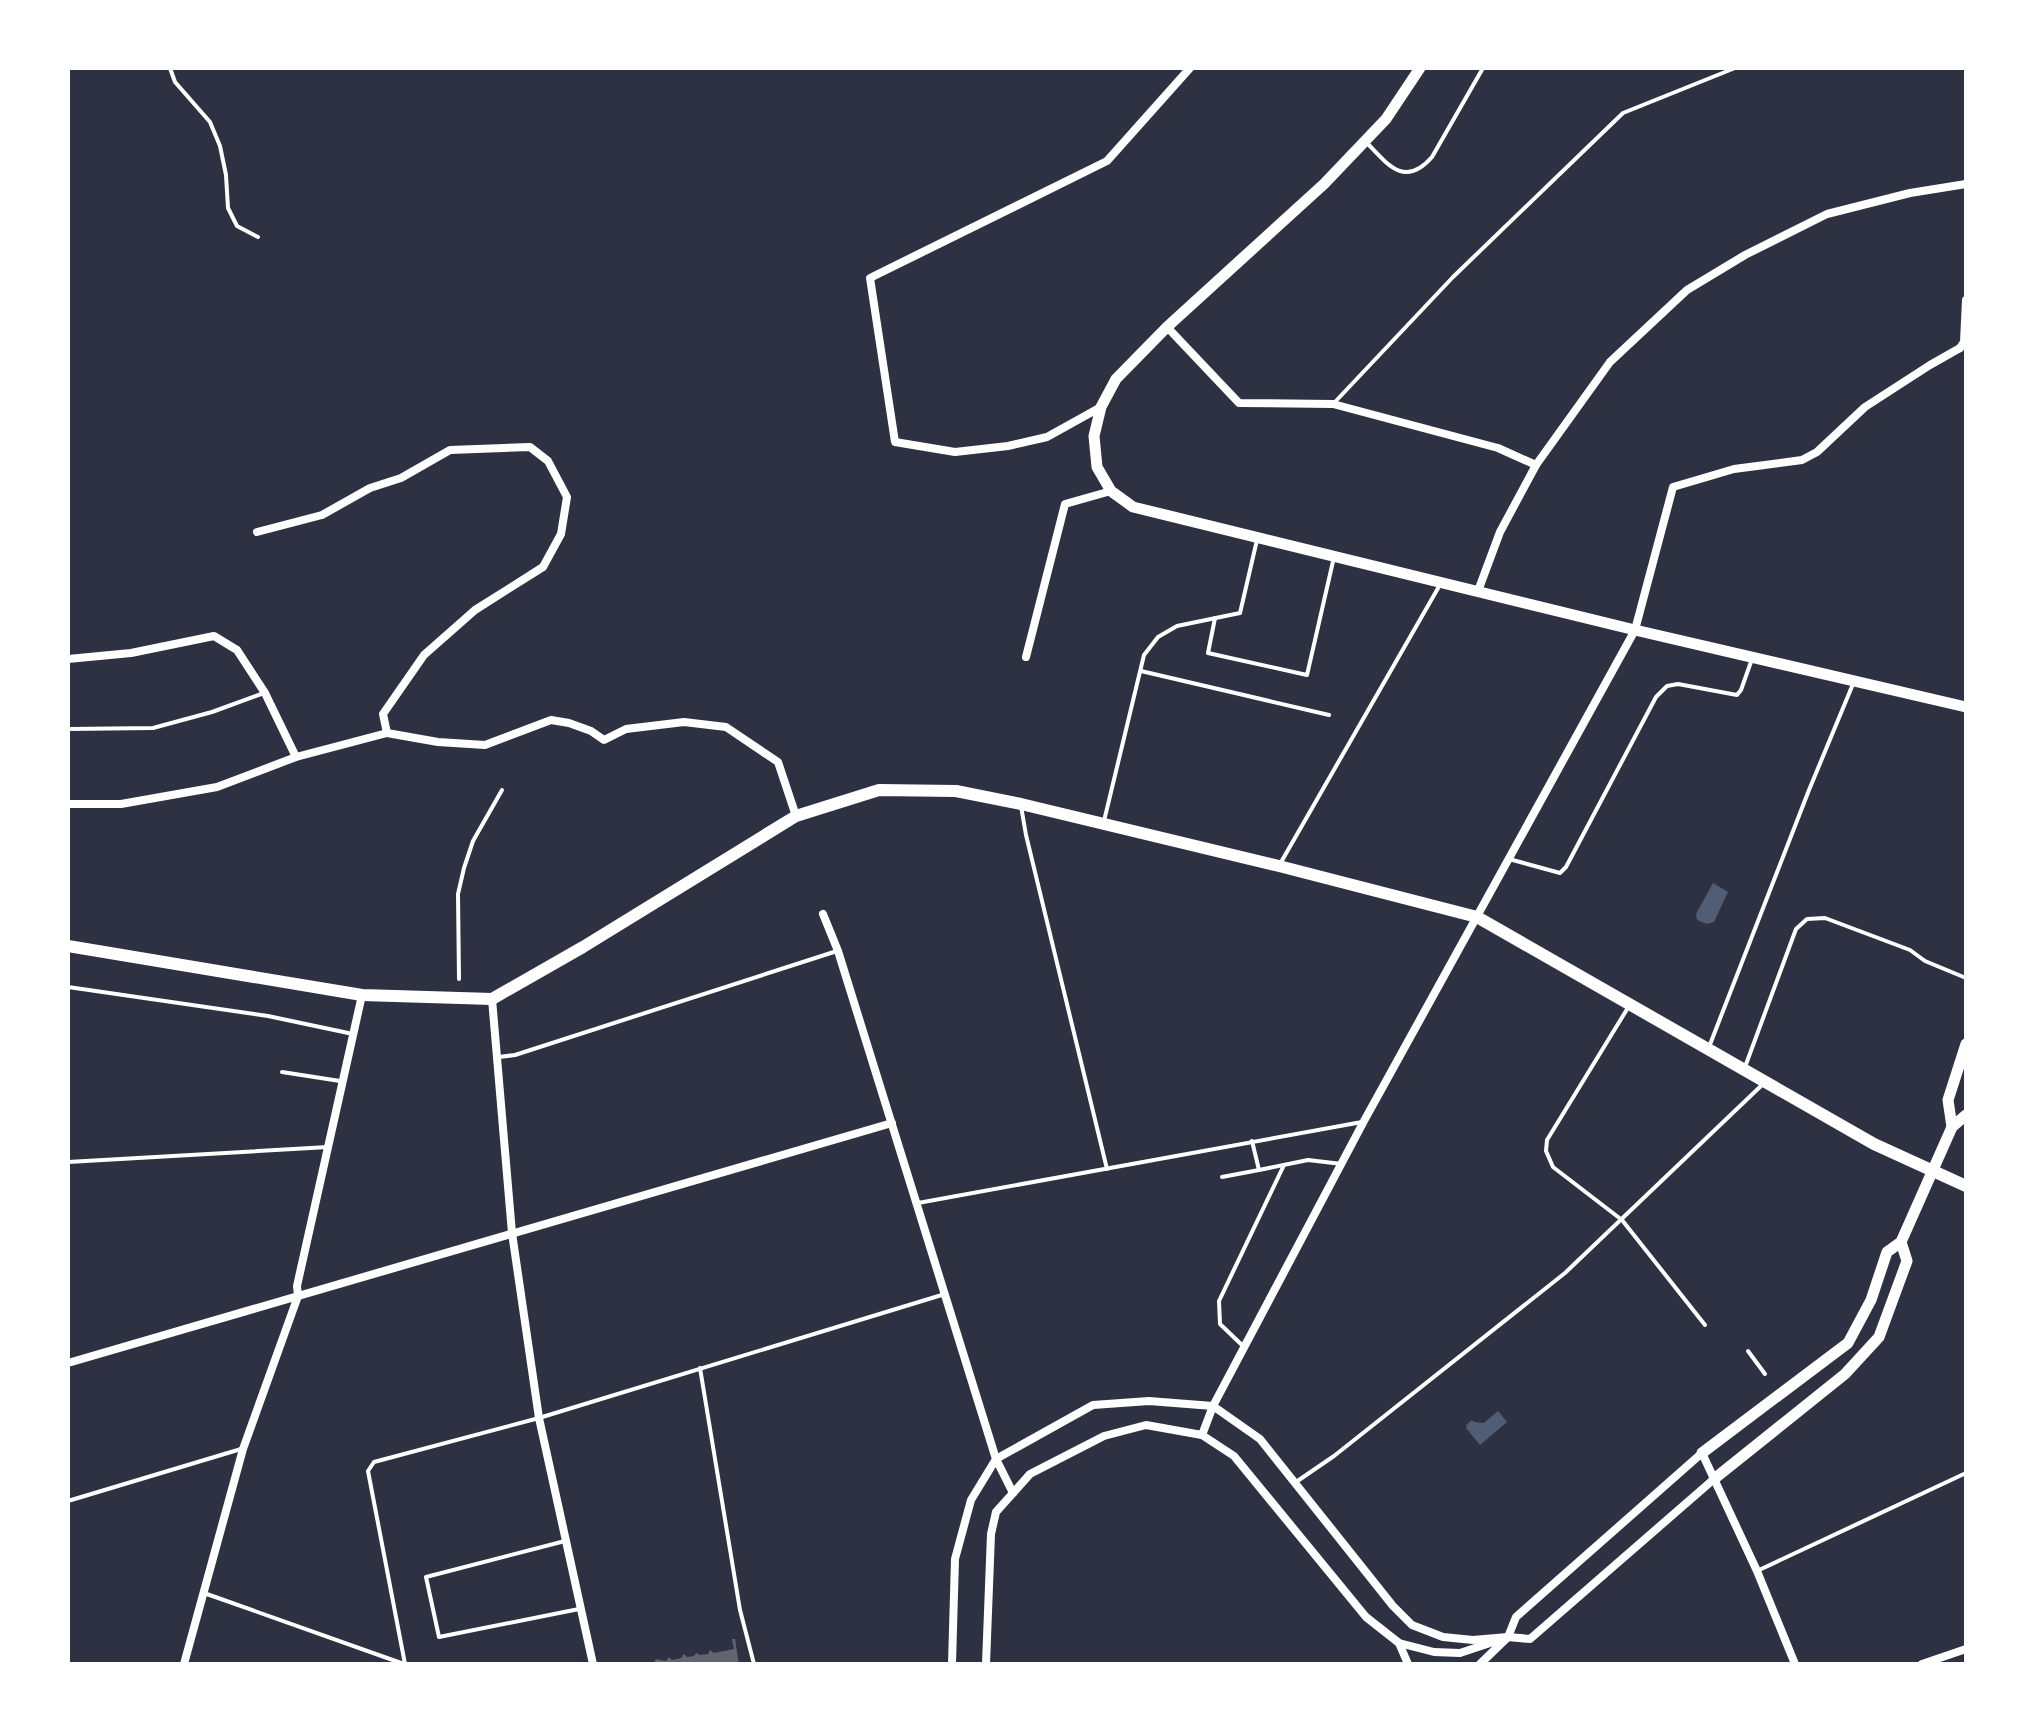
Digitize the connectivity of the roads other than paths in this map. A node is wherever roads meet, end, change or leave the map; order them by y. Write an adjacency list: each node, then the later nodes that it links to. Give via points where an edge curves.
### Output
1 (170, 68): 8 (lane, via 175,82 210,122 220,146 228,208 237,226)
2 (1190, 68): 13 (street, via 1107,161 870,278 895,442 955,452 1008,446 1047,437)
3 (1420, 68): 6 (street)
4 (1483, 68): 6 (lane, via 1426,164 1402,173 1394,170)
5 (1735, 68): 12 (lane, via 1623,113 1453,277)
6 (1365, 141): 10 (street)
7 (1966, 184): 14 (street, via 1827,214 1687,290 1610,362)
8 (258, 237)
9 (1966, 300): 11 (street)
10 (1167, 327): 12 (street, via 1239,403); 13 (street, via 1116,379)
11 (1963, 350): 22 (street, via 1865,407 1802,460 1734,469 1673,487)
12 (1333, 404): 14 (street, via 1498,448)
13 (1101, 407): 15 (street, via 1094,436 1097,467)
14 (1536, 465): 20 (street, via 1500,532)
15 (1111, 491): 17 (street, via 1133,507); 23 (street, via 1065,504)
16 (257, 532): 32 (street, via 322,515 450,450 530,447 548,461 567,497 561,534 543,567 475,610 424,655 383,714)
17 (1257, 538): 18 (street); 21 (lane, via 1240,613)
18 (1334, 557): 19 (street); 21 (lane, via 1307,675 1208,653)
19 (1442, 583): 20 (street); 39 (lane)
20 (1478, 591): 22 (street)
21 (1215, 618): 26 (lane, via 1177,626 1158,637 1144,655)
22 (1635, 630): 24 (street); 38 (street)
23 (1026, 657)
24 (1753, 657): 27 (street); 38 (lane, via 1737,695 1678,684 1656,697 1560,873)
25 (68, 659): 28 (street, via 214,636 237,650)
26 (1141, 671): 30 (lane); 37 (lane)
27 (1854, 680): 29 (street); 51 (lane)
28 (265, 693): 31 (lane, via 153,728); 33 (street)
29 (1966, 707)
30 (1329, 715)
31 (68, 729)
32 (387, 733): 33 (street); 36 (street, via 485,745 551,720 604,740 626,729 684,722 726,727 778,762)
33 (296, 757): 34 (street, via 217,787 121,804)
34 (68, 804)
35 (1021, 804): 36 (main road, via 956,791 879,790); 37 (main road); 66 (lane)
36 (796, 816): 47 (main road)
37 (1103, 823): 39 (main road)
38 (1509, 859): 41 (street)
39 (1279, 866): 41 (main road)
40 (823, 914): 43 (street)
41 (1477, 917): 48 (main road); 58 (street)
42 (68, 946): 46 (main road)
43 (838, 951): 52 (lane); 59 (street)
44 (1966, 978): 53 (lane, via 1839,923 1807,919 1796,929)
45 (68, 987): 49 (lane)
46 (362, 995): 47 (main road); 49 (street)
47 (492, 999): 52 (street)
48 (1630, 1004): 51 (main road); 72 (lane, via 1547,1140 1546,1151 1553,1167)
49 (353, 1034): 55 (street)
50 (1966, 1044): 60 (street, via 1948,1100)
51 (1708, 1050): 53 (main road)
52 (496, 1057): 73 (street)
53 (1743, 1071): 56 (main road)
54 (282, 1072): 55 (lane)
55 (343, 1082): 62 (street)
56 (1764, 1082): 68 (main road); 72 (lane)
57 (1966, 1115): 60 (street)
58 (1364, 1121): 61 (lane); 64 (street)
59 (892, 1123): 71 (street); 73 (street)
60 (1952, 1127): 68 (street)
61 (1252, 1141): 66 (lane); 67 (lane)
62 (328, 1147): 63 (lane); 76 (street)
63 (68, 1162)
64 (1342, 1164): 65 (lane, via 1308,1160); 78 (street)
65 (1284, 1165): 67 (lane); 78 (lane, via 1219,1301 1220,1324)
66 (1107, 1169): 71 (lane)
67 (1259, 1170): 69 (lane)
68 (1931, 1171): 70 (main road); 74 (street)
69 (1222, 1177)
70 (1966, 1186)
71 (916, 1203): 75 (street)
72 (1622, 1220): 77 (lane); 89 (lane, via 1565,1273)
73 (512, 1233): 76 (street); 82 (street)
74 (1901, 1242): 85 (street, via 1887,1252 1871,1300 1848,1343); 88 (street, via 1907,1261 1879,1337 1845,1374)
75 (945, 1294): 80 (lane); 86 (street)
76 (298, 1296): 79 (street); 84 (street)
77 (1705, 1325)
78 (1244, 1347): 81 (street)
79 (68, 1363)
80 (700, 1368): 82 (lane); 102 (lane, via 740,1610)
81 (1213, 1406): 83 (street); 86 (street, via 1149,1401 1093,1405); 89 (street, via 1260,1439)
82 (539, 1418): 92 (street); 100 (lane, via 374,1462 368,1471)
83 (1202, 1435): 90 (street, via 1146,1425 1104,1436 1030,1474); 97 (street, via 1234,1456 1366,1617)
84 (243, 1449): 91 (lane); 94 (street)
85 (1702, 1453): 88 (street); 96 (street, via 1516,1617)
86 (996, 1459): 90 (street); 103 (street, via 971,1500 955,1559)
87 (1966, 1473): 93 (lane)
88 (1714, 1479): 93 (street); 96 (street, via 1530,1639)
89 (1296, 1482): 96 (street, via 1412,1625 1443,1637)
90 (1013, 1493): 104 (street, via 996,1512 991,1534)
91 (68, 1501)
92 (566, 1540): 95 (street); 95 (lane, via 426,1577 439,1637)
93 (1757, 1571): 107 (street)
94 (204, 1593): 99 (street); 100 (lane)
95 (581, 1608): 101 (street)
96 (1508, 1637): 97 (street, via 1460,1653); 106 (street)
97 (1399, 1643): 105 (street)
98 (1966, 1649): 108 (street)
99 (184, 1664)
100 (404, 1664)
101 (593, 1664)
102 (754, 1664)
103 (952, 1664)
104 (986, 1664)
105 (1408, 1664)
106 (1480, 1664)
107 (1795, 1664)
108 (1922, 1664)

